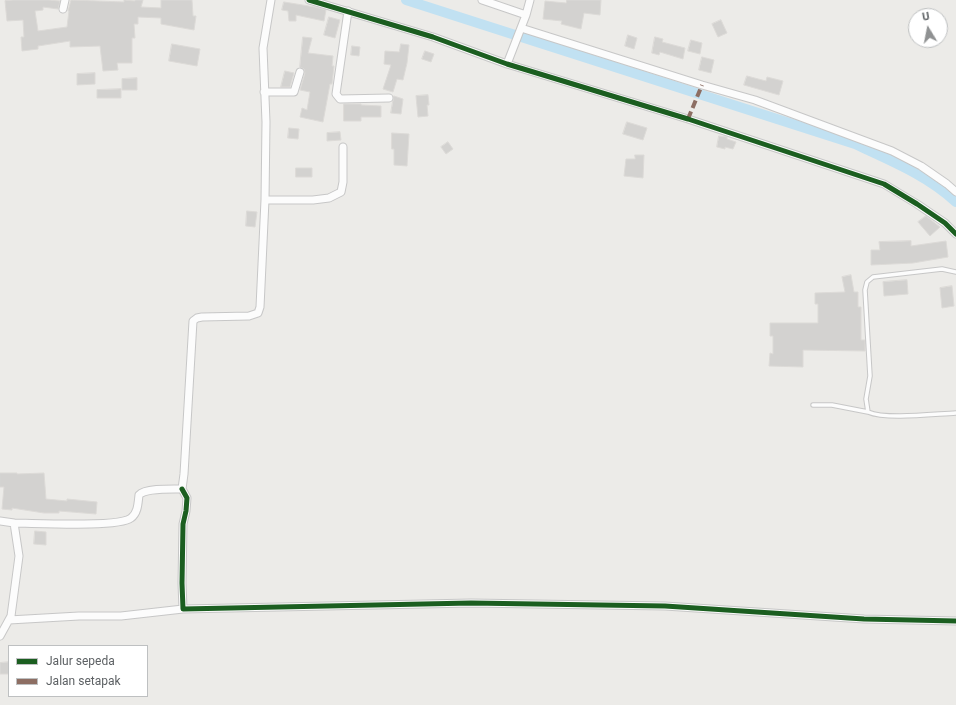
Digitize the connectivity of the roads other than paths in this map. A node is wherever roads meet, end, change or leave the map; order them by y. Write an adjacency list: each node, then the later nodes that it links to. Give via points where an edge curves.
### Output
1 (65, 0): 7 (street)
2 (271, 0): 13 (street, via 263,48)
3 (309, 0): 8 (street)
4 (482, 0): 6 (street)
5 (530, 0): 9 (street)
6 (490, 1): 9 (street)
7 (63, 9)
8 (348, 11): 11 (street, via 433,37); 14 (street, via 336,94 340,99)
9 (526, 15): 10 (street)
10 (520, 31): 11 (street); 16 (street, via 755,100 892,151 921,166)
11 (507, 64): 18 (street, via 688,119 884,184 945,223)
12 (300, 72): 13 (street, via 294,92)
13 (264, 92): 17 (street)
14 (389, 98)
15 (343, 147): 17 (street, via 341,192 329,198 312,200)
16 (956, 192)
17 (265, 200): 23 (street, via 258,313 249,316 202,317 193,321)
18 (956, 234)
19 (956, 272): 21 (lane, via 942,269 873,277 867,282 864,290 870,376 866,399)
20 (813, 405): 21 (lane, via 832,405)
21 (868, 412): 22 (lane, via 893,416)
22 (956, 413)
23 (182, 489): 25 (street, via 141,493 135,514 128,520 90,524); 26 (street, via 187,498 182,548)
24 (0, 521): 25 (street)
25 (14, 522): 27 (street, via 19,556)
26 (183, 608): 27 (street, via 121,616); 28 (street, via 471,603 665,606)
27 (9, 620): 29 (street)
28 (956, 621)
29 (0, 636)

